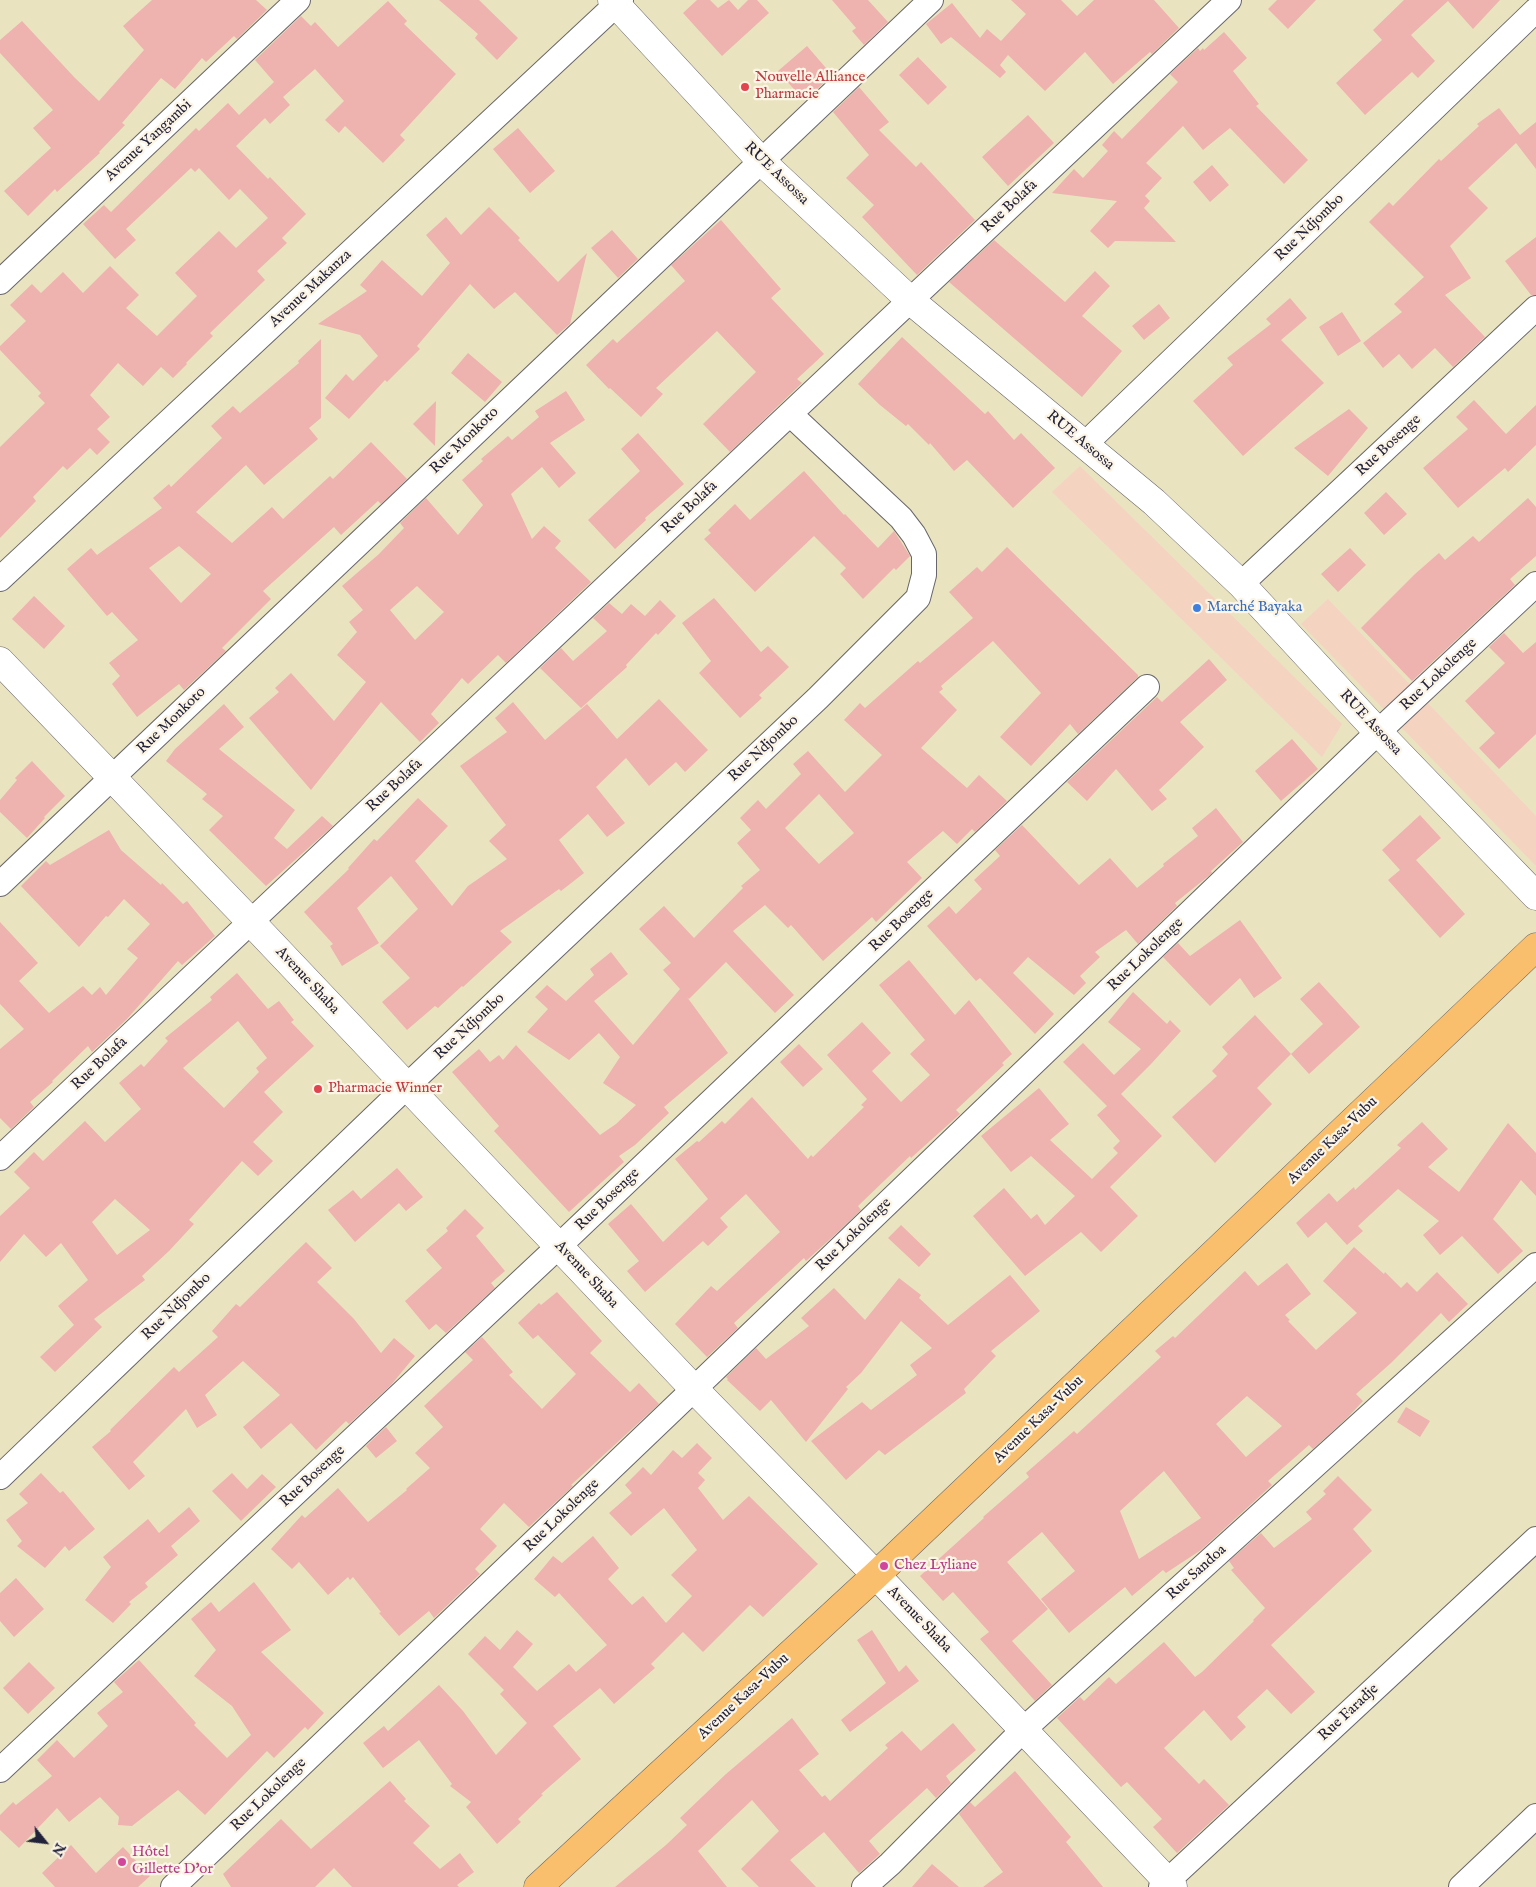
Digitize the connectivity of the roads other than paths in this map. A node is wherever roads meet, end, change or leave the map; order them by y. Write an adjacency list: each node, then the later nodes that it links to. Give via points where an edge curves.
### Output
1 (298, 0): 7 (street, Avenue Yangambi)
2 (931, 0): 6 (street, Rue Monkoto)
3 (1229, 0): 8 (street, Rue Bolafa)
4 (617, 2): 6 (street, RUE Assossa); 12 (street, Avenue Makanza)
5 (1536, 10): 11 (street, Rue Ndjombo)
6 (761, 161): 8 (street, RUE Assossa); 18 (street, Rue Monkoto)
7 (0, 282)
8 (911, 300): 10 (street, Rue Bolafa); 11 (street, RUE Assossa)
9 (1536, 308): 13 (street, Rue Bosenge)
10 (790, 414): 21 (street, Rue Bolafa); 23 (street, Rue Ndjombo, via 901,518 914,535 924,554 924,575 918,598 818,698)
11 (1084, 445): 13 (street, RUE Assossa, via 1154,502)
12 (0, 578)
13 (1241, 584): 17 (street, RUE Assossa)
14 (1536, 584): 17 (street, Rue Lokolenge)
15 (0, 661): 18 (street, Avenue Shaba)
16 (1147, 688): 25 (street, Rue Bosenge)
17 (1378, 732): 20 (street, RUE Assossa); 27 (street, Rue Lokolenge)
18 (112, 778): 19 (street, Rue Monkoto); 21 (street, Avenue Shaba)
19 (0, 884)
20 (1536, 896)
21 (251, 922): 23 (street, Avenue Shaba); 24 (street, Rue Bolafa)
22 (1536, 947): 30 (main road, Avenue Kasa-Vubu)
23 (406, 1087): 25 (street, Avenue Shaba); 28 (street, Rue Ndjombo)
24 (0, 1158)
25 (559, 1246): 27 (street, Avenue Shaba); 32 (street, Rue Bosenge)
26 (1536, 1265): 31 (street, Rue Sandoa)
27 (694, 1389): 30 (street, Avenue Shaba); 35 (street, Rue Lokolenge)
28 (0, 1477)
29 (1536, 1539): 34 (street, Rue Faradje)
30 (876, 1575): 31 (street, Avenue Shaba); 36 (main road, Avenue Kasa-Vubu)
31 (1024, 1729): 34 (street, Avenue Shaba); 37 (street, Rue Sandoa)
32 (0, 1770)
33 (1536, 1816): 38 (street)
34 (1167, 1885)
35 (173, 1887)
36 (538, 1887)
37 (864, 1887)
38 (1461, 1887)

